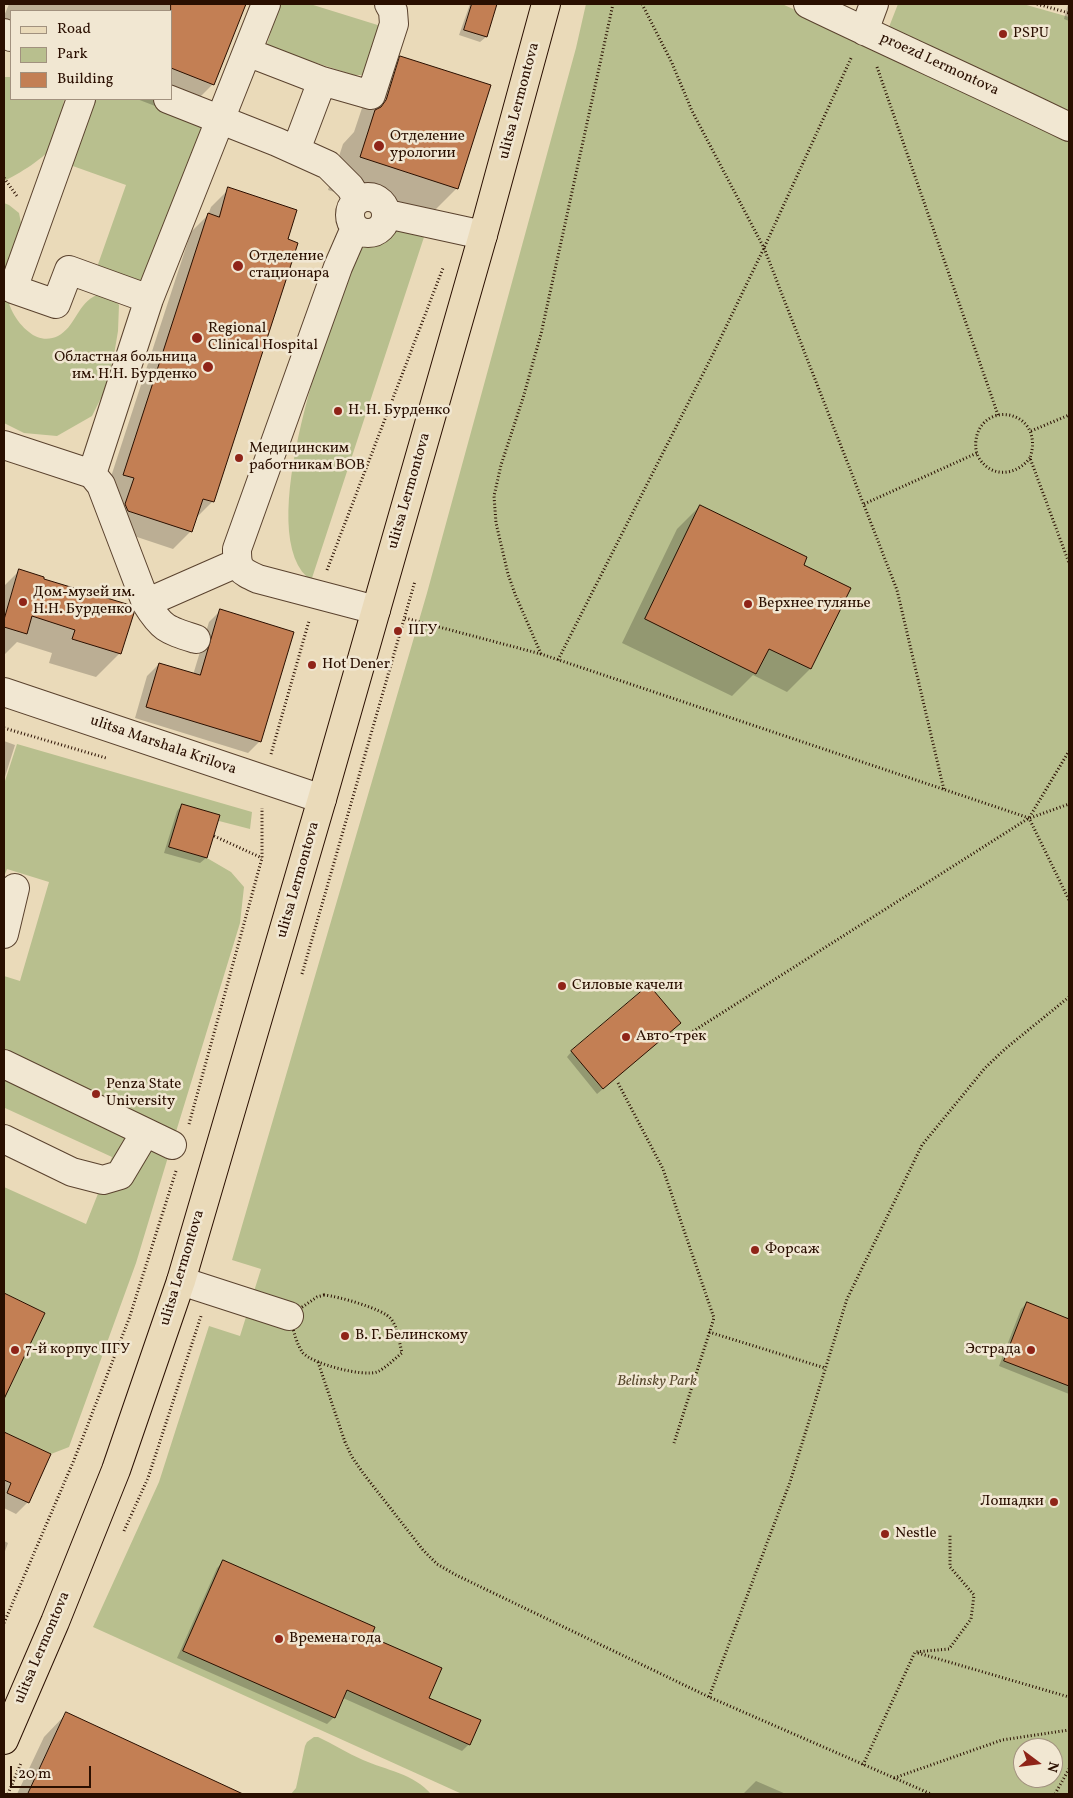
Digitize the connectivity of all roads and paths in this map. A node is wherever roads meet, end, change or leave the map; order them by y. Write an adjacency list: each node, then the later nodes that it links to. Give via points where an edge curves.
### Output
1 (266, 4): 11 (street)
2 (389, 4): 12 (street, via 394,24 371,96)
3 (546, 4): 22 (main road, ulitsa Lermontova)
4 (613, 4): 40 (path, via 541,334 494,496 496,523 508,574)
5 (642, 4): 23 (path, via 692,111)
6 (808, 4): 10 (street, proezd Lermontova)
7 (874, 4): 10 (street)
8 (1038, 4): 9 (path)
9 (1069, 13)
10 (864, 31): 16 (street, proezd Lermontova); 23 (path); 25 (path)
11 (247, 52): 12 (street); 15 (street)
12 (322, 81): 17 (street)
13 (81, 100): 24 (street, via 13,288 56,304 69,270)
14 (171, 100): 15 (street)
15 (221, 119): 17 (street); 24 (street)
16 (1069, 127)
17 (296, 150): 18 (street, via 328,165)
18 (358, 200): 19 (street, via 368,196 378,199); 20 (street, via 353,203 350,213)
19 (387, 214): 20 (street, via 383,226 373,233 360,232); 21 (street)
20 (355, 228): 33 (street, via 237,549)
21 (457, 230): 22 (street); 35 (path)
22 (484, 235): 37 (main road, ulitsa Lermontova)
23 (764, 248): 32 (path); 41 (path)
24 (150, 299): 31 (street)
25 (998, 415): 27 (path, via 1020,420); 29 (path, via 979,429)
26 (1069, 415): 27 (path)
27 (1031, 431): 30 (path, via 1034,440)
28 (4, 446): 31 (street)
29 (977, 453): 30 (path, via 986,467 1002,473 1018,470); 32 (path)
30 (1030, 458): 34 (path)
31 (92, 474): 36 (street, via 101,485)
32 (864, 504): 45 (path, via 897,590)
33 (237, 563): 35 (street, via 245,573 258,579); 36 (street)
34 (1069, 563)
35 (318, 594): 37 (street); 44 (path)
36 (146, 603): 39 (street, via 164,627)
37 (376, 610): 46 (main road, ulitsa Lermontova)
38 (406, 618): 40 (path)
39 (196, 639)
40 (541, 654): 41 (path)
41 (558, 660): 45 (path)
42 (4, 692): 46 (street, ulitsa Marshala Krilova)
43 (1069, 751): 49 (path)
44 (270, 757)
45 (944, 790): 49 (path)
46 (322, 799): 62 (main road, ulitsa Lermontova)
47 (262, 804): 51 (path)
48 (1069, 804): 49 (path)
49 (1029, 818): 53 (path); 56 (path)
50 (214, 836): 51 (path)
51 (262, 858): 61 (path)
52 (15, 888): 54 (street)
53 (1069, 900)
54 (5, 925)
55 (1069, 997): 66 (path, via 985,1068 922,1145 847,1299)
56 (684, 1037)
57 (4, 1066): 59 (street)
58 (618, 1084): 64 (path, via 663,1169 714,1318)
59 (145, 1132): 60 (street, via 120,1175 103,1180 72,1172); 61 (street)
60 (4, 1139)
61 (178, 1149): 69 (path, via 129,1319 74,1460)
62 (180, 1281): 63 (street); 74 (main road, ulitsa Lermontova, via 116,1470)
63 (290, 1316): 65 (path, via 301,1350); 65 (path, via 324,1295 375,1309 394,1323 402,1353 377,1372 364,1374)
64 (709, 1332): 66 (path); 67 (path)
65 (318, 1362): 72 (path, via 352,1457 437,1564)
66 (825, 1368): 72 (path, via 790,1482)
67 (674, 1443)
68 (950, 1535): 70 (path, via 950,1567 974,1595 971,1620 949,1649)
69 (4, 1623)
70 (915, 1652): 71 (path); 75 (path)
71 (1069, 1696)
72 (709, 1697): 75 (path)
73 (1069, 1730): 77 (path, via 1002,1740)
74 (4, 1740)
75 (863, 1765): 77 (path)
76 (1069, 1769): 79 (path)
77 (893, 1778): 78 (path)
78 (931, 1794)
79 (1055, 1794)

